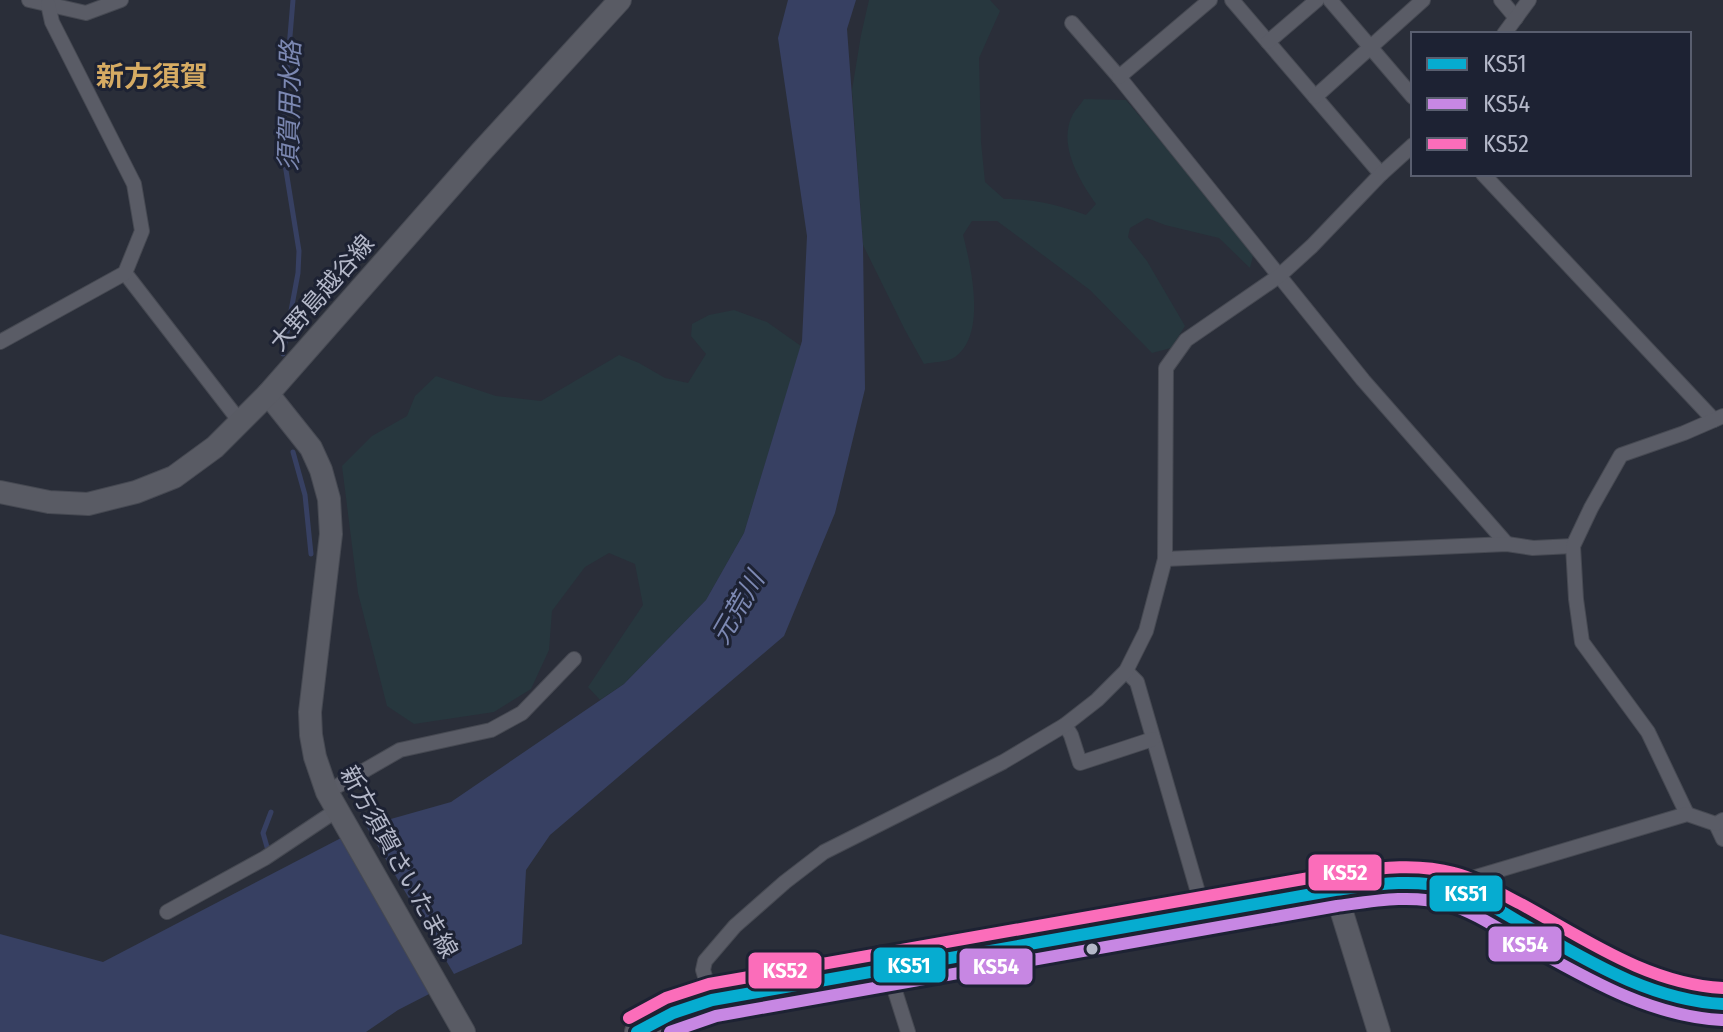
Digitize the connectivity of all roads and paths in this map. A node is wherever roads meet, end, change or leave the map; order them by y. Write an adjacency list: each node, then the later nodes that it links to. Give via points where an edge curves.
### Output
1 (29, 0): 11 (street)
2 (121, 0): 11 (street, via 86,13)
3 (620, 0): 26 (main road, 大野島越谷線)
4 (1210, 0): 17 (street)
5 (1232, 0): 15 (street)
6 (1317, 0): 15 (street)
7 (1330, 0): 16 (street)
8 (1423, 0): 16 (street)
9 (1501, 0): 12 (street)
10 (1529, 0): 12 (street)
11 (48, 4): 23 (street, via 52,22 134,184 142,231)
12 (1516, 18): 14 (street)
13 (1072, 23): 17 (street)
14 (1506, 32)
15 (1268, 42): 19 (street)
16 (1371, 47): 18 (street); 19 (street)
17 (1119, 77): 24 (street)
18 (1411, 95)
19 (1315, 97): 21 (street)
20 (1411, 147): 21 (street)
21 (1381, 174): 24 (street)
22 (1485, 176): 27 (street)
23 (125, 273): 25 (street); 28 (street)
24 (1279, 276): 30 (street); 32 (street, via 1186,340 1166,368)
25 (0, 342)
26 (268, 394): 28 (main road, 大野島越谷線); 37 (main road, 新方須賀さいたま線, via 311,448 329,499 331,534 310,712 315,757)
27 (1718, 418): 31 (street, via 1621,455)
28 (241, 423): 29 (main road, 大野島越谷線, via 174,477 136,492 88,504)
29 (0, 492)
30 (1507, 544): 31 (street); 32 (street)
31 (1573, 546): 38 (street, via 1582,642 1648,732)
32 (1165, 559): 34 (street, via 1146,631)
33 (574, 659): 37 (street, via 522,713 491,730 400,750)
34 (1126, 671): 35 (street); 36 (street, via 1137,682)
35 (1065, 725): 36 (street, via 1080,763); 46 (street, via 824,852 785,882 705,961)
36 (1153, 739): 44 (street)
37 (336, 807): 43 (street, via 265,858); 48 (main road, 新方須賀さいたま線)
38 (1687, 814): 39 (street); 41 (street, via 1459,882)
39 (1719, 822): 40 (street)
40 (1723, 839)
41 (1452, 889): 42 (main road, via 1400,883); 47 (main road, via 1633,982 1671,997)
42 (1335, 890): 44 (main road); 51 (main road)
43 (167, 912)
44 (1204, 913): 45 (main road)
45 (888, 969): 46 (main road); 50 (street)
46 (712, 1000): 49 (main road, via 685,1007)
47 (1723, 1004)
48 (464, 1032)
49 (637, 1032)
50 (908, 1032)
51 (1379, 1032)

